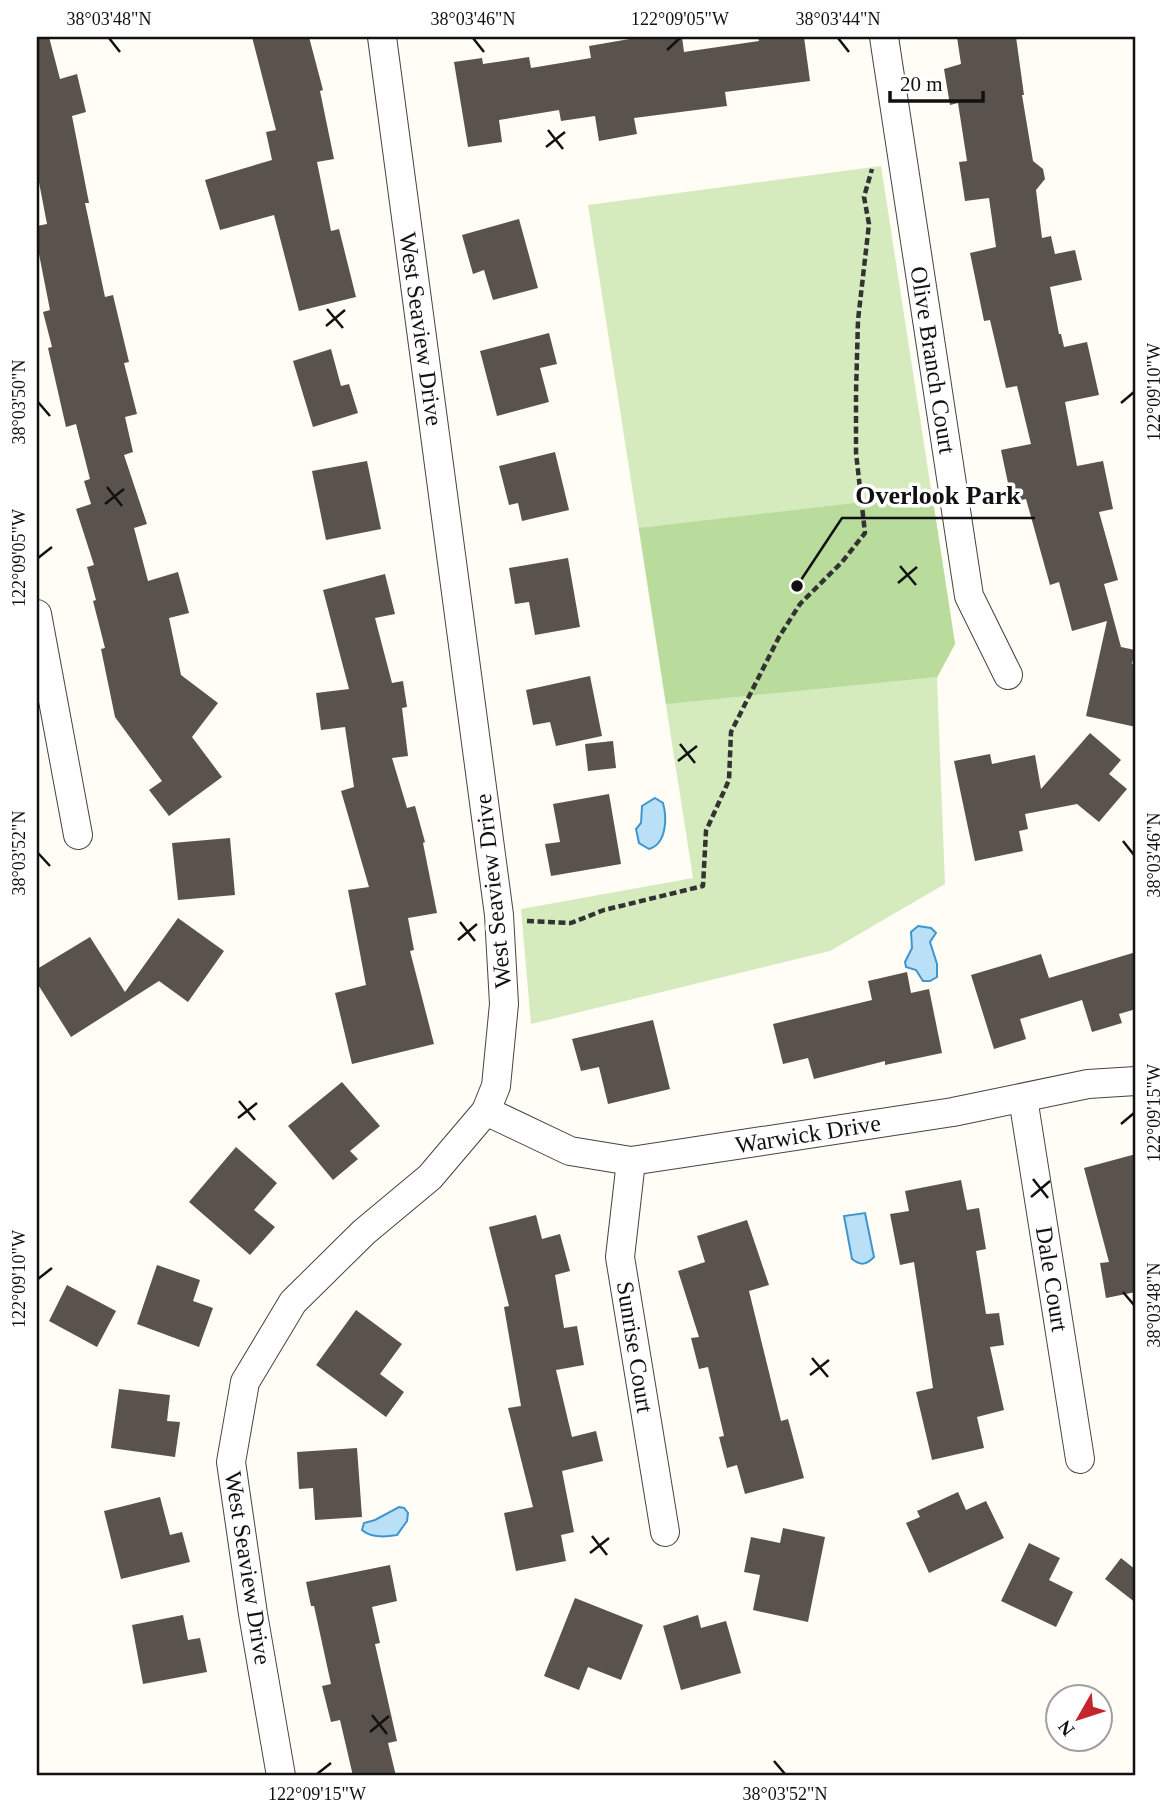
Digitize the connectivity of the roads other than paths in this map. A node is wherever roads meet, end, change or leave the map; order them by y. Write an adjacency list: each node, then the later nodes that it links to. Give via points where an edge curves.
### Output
1 (382, 37): 8 (street, West Seaview Drive, via 500,922 504,1004 496,1086)
2 (884, 37): 4 (street, Olive Branch Court, via 969,596)
3 (37, 614): 5 (street)
4 (1008, 675)
5 (78, 835)
6 (1136, 1081): 7 (street, Warwick Drive, via 1088,1084)
7 (1023, 1098): 9 (street, Warwick Drive); 10 (street, Dale Court)
8 (486, 1111): 9 (street, Warwick Drive, via 570,1152); 12 (street, West Seaview Drive, via 430,1177 292,1301 245,1382 231,1462)
9 (631, 1161): 11 (street, Sunrise Court, via 621,1256)
10 (1080, 1459)
11 (665, 1532)
12 (281, 1776)

